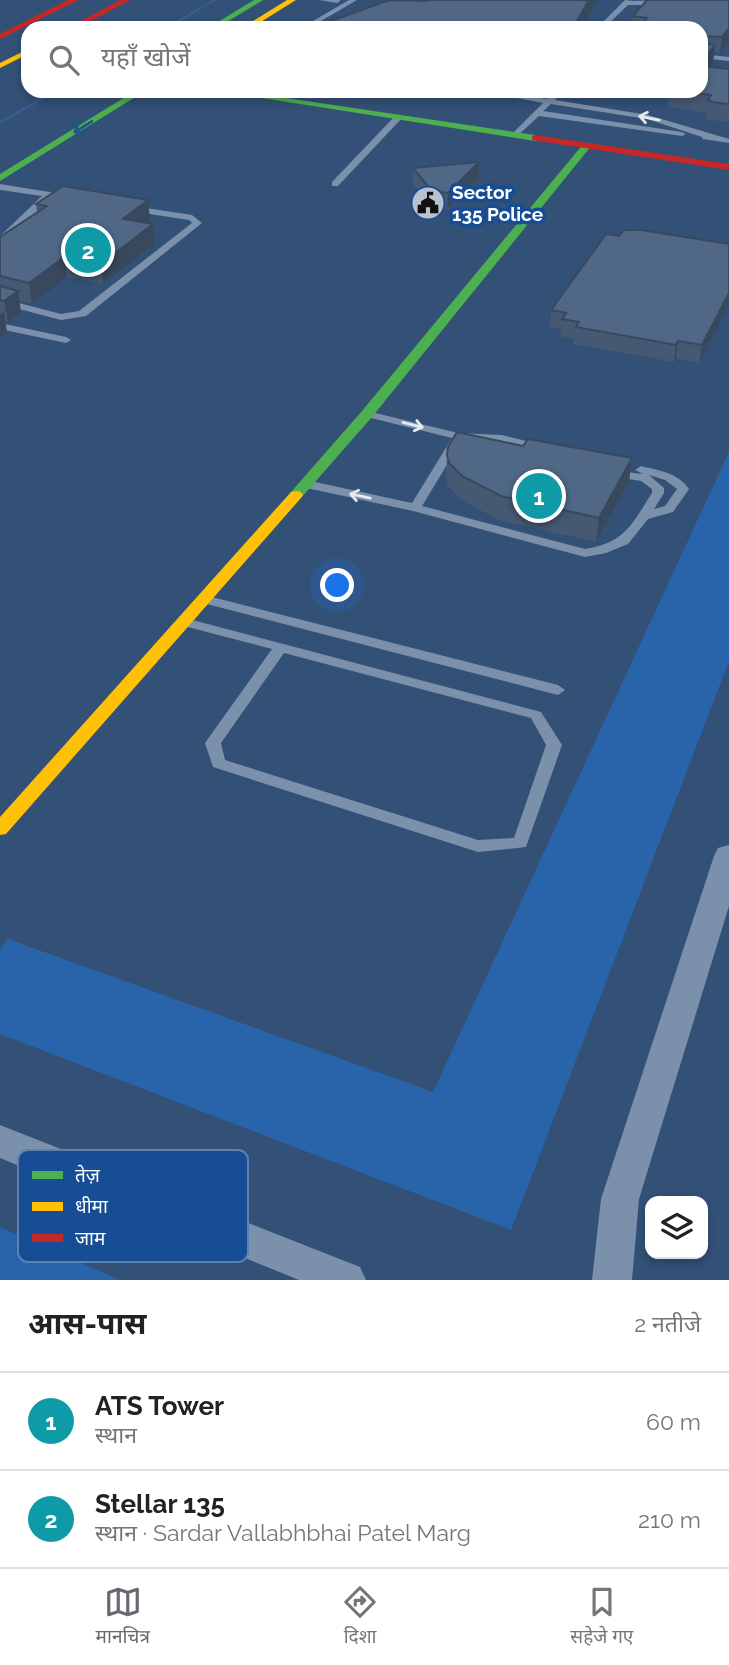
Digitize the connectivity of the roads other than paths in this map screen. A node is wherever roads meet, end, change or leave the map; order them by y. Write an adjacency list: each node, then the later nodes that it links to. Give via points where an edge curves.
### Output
1 (74, 0): 10 (main road)
2 (125, 0): 11 (main road)
3 (259, 0): 12 (main road)
4 (292, 0): 13 (main road)
5 (322, 0): 6 (lane)
6 (336, 0): 8 (lane)
7 (670, 0): 9 (lane)
8 (353, 1): 14 (lane)
9 (627, 1): 15 (lane)
10 (32, 21)
11 (85, 21)
12 (224, 21)
13 (258, 21)
14 (317, 21)
15 (607, 21)
16 (21, 26): 17 (main road)
17 (0, 37)
18 (21, 55): 21 (main road)
19 (708, 56): 20 (lane)
20 (729, 59)
21 (0, 66)
22 (130, 98): 35 (main road, one-way to 35)
23 (269, 98): 29 (main road)
24 (544, 98): 25 (lane)
25 (550, 100): 26 (lane); 27 (lane)
26 (577, 100): 28 (lane); 31 (lane, one-way to 26, via 663,120)
27 (538, 113): 28 (lane); 30 (lane)
28 (562, 116): 31 (lane)
29 (399, 117): 30 (main road); 36 (lane)
30 (516, 135): 33 (main road)
31 (713, 138): 32 (lane)
32 (729, 141)
33 (587, 145): 34 (main road); 45 (main road)
34 (729, 167)
35 (0, 178)
36 (335, 184)
37 (0, 187): 38 (lane)
38 (50, 195): 39 (lane); 41 (lane, via 29,208 19,226)
39 (75, 199)
40 (127, 208): 42 (lane, via 192,218 197,223 82,314 61,317)
41 (0, 240)
42 (0, 301)
43 (0, 326): 44 (lane)
44 (66, 340)
45 (368, 414): 46 (lane, one-way to 46); 48 (main road)
46 (458, 436): 47 (lane, via 502,438 551,455); 49 (lane)
47 (495, 450)
48 (306, 484): 49 (lane, one-way to 48); 51 (main road)
49 (415, 508): 50 (lane, via 585,553 602,551 634,536)
50 (642, 517): 50 (lane, via 658,488 645,478 604,466 678,481 682,489 669,509)
51 (204, 599): 52 (main road); 54 (lane)
52 (184, 622): 53 (lane); 55 (main road)
53 (281, 648): 53 (lane, via 536,715 554,745 520,842 478,846 218,763 213,743)
54 (558, 690)
55 (0, 829)
56 (729, 856): 61 (street, via 620,1199)
57 (0, 1141): 58 (street)
58 (22, 1150)
59 (248, 1241): 60 (street)
60 (346, 1280)
61 (612, 1280)

